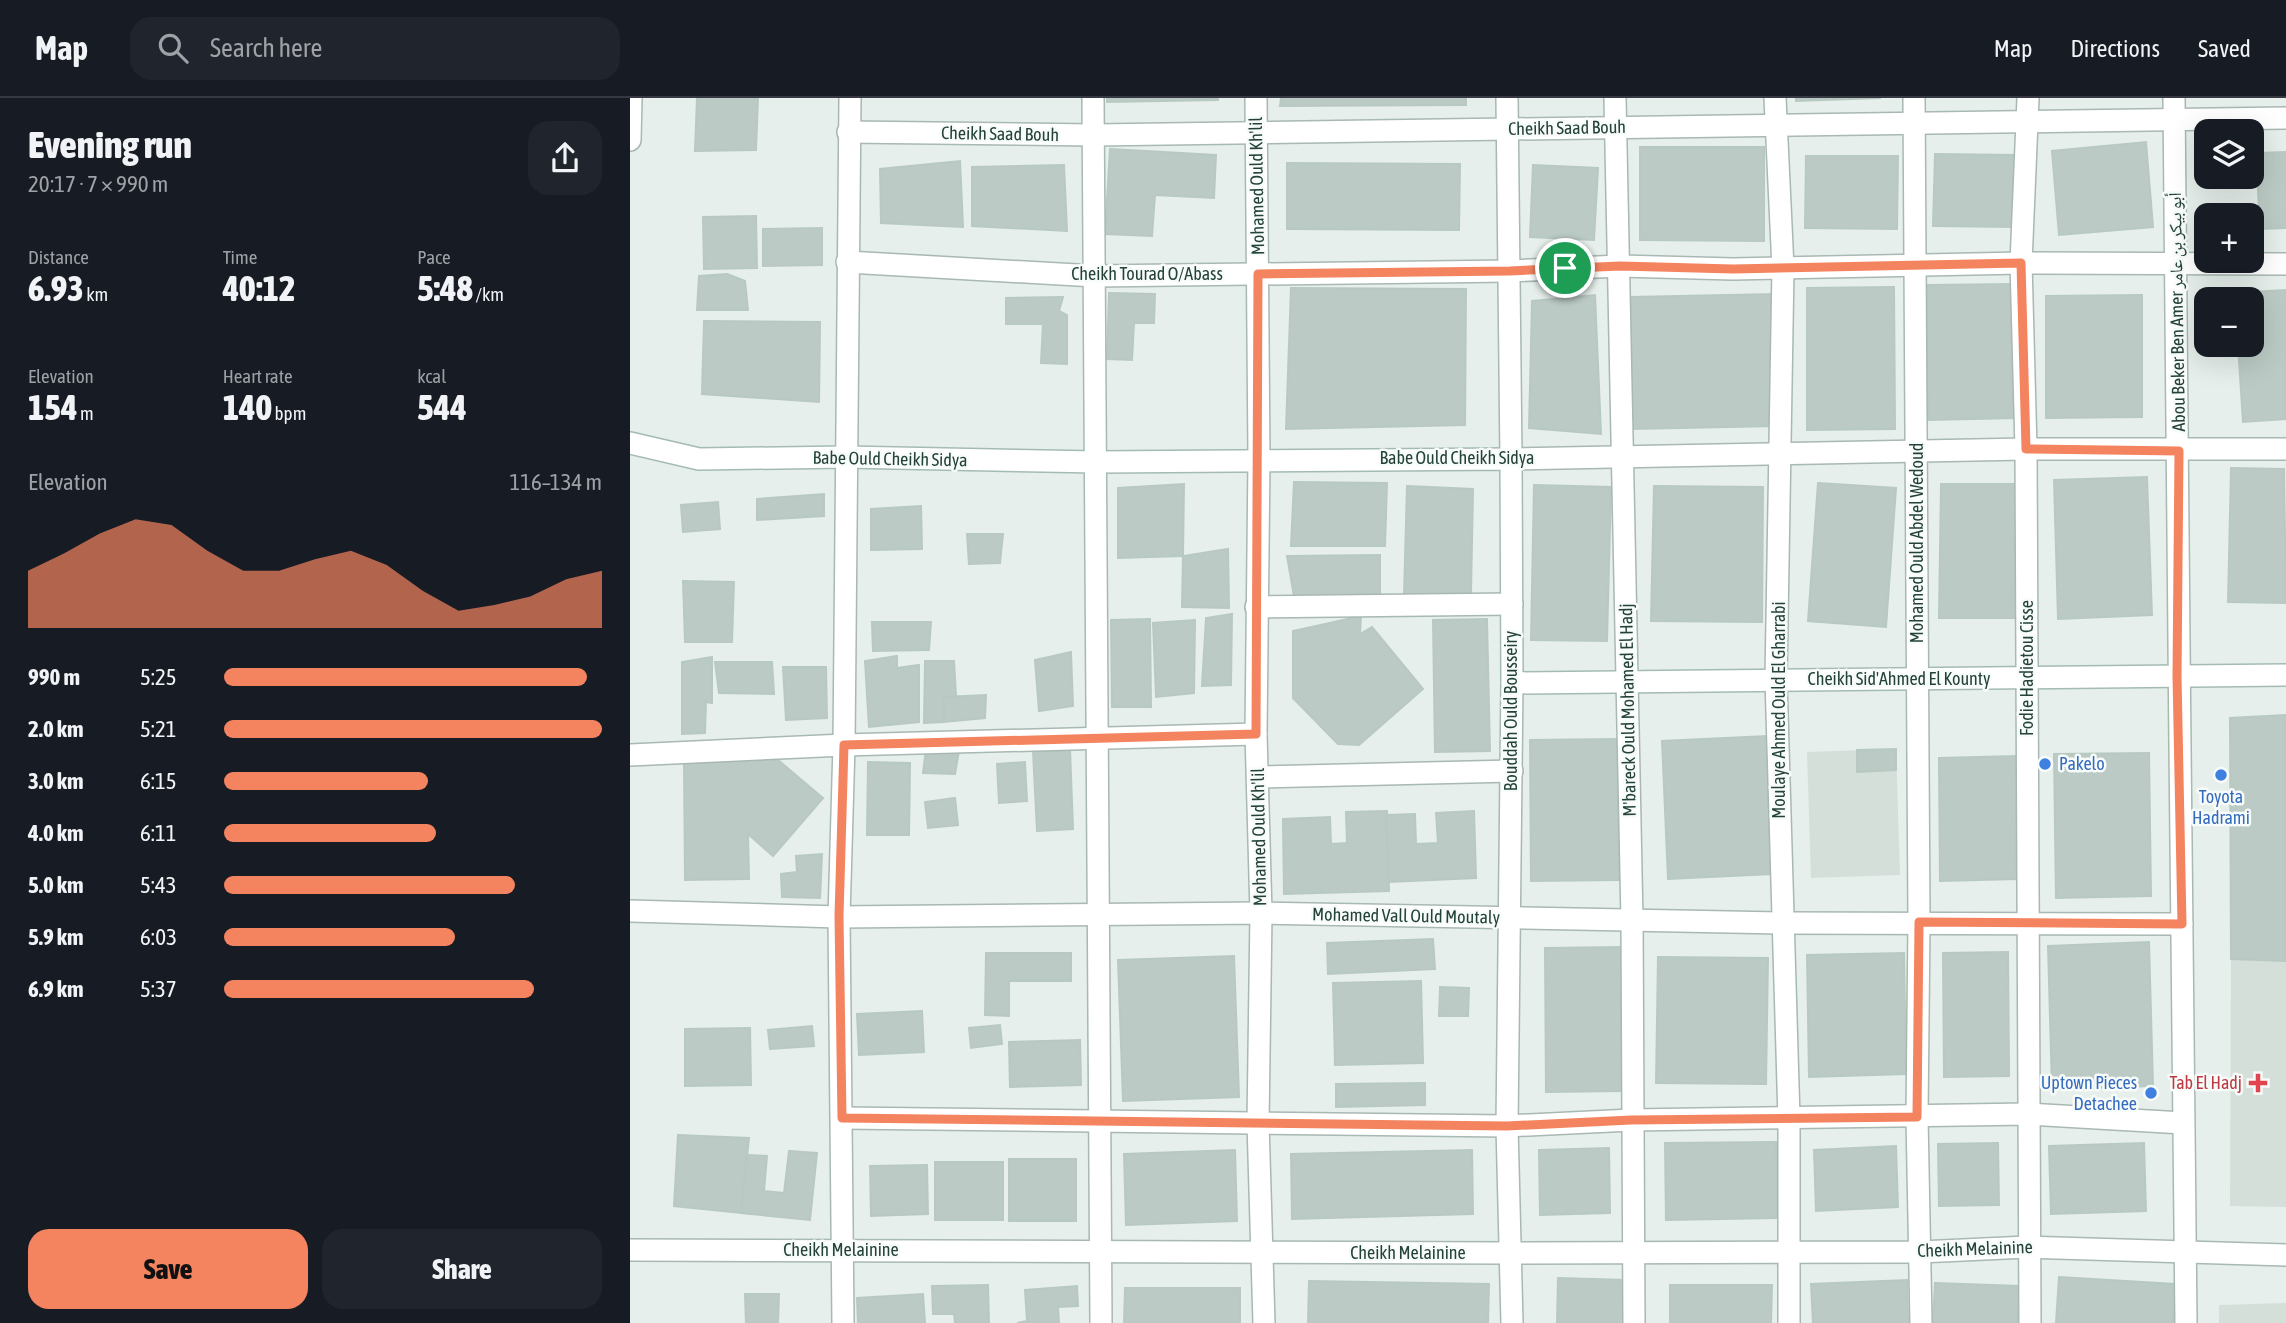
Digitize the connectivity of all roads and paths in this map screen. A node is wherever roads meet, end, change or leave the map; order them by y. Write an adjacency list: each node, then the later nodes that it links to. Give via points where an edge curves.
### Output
1 (631, 98): 20 (street)
2 (850, 98): 17 (street)
3 (1093, 98): 19 (street)
4 (1256, 98): 18 (street, Mohamed Ould Kh'lil)
5 (1507, 98): 16 (street, Bouddah Ould Bousseiry)
6 (1615, 98): 14 (street, M'bareck Ould Mohamed El Hadj)
7 (1775, 98): 15 (street, Moulaye Ahmed Ould El Gharrabi)
8 (1914, 98): 13 (street, Mohamed Ould Abdel Wedoud)
9 (2028, 98): 12 (street, Fodie Hadietou Cisse)
10 (2174, 109): 11 (street, Cheikh Saad Bouh); 12 (street, Cheikh Saad Bouh); 24 (street, Abou Beker Ben Amer أبو بيكر بن عامر)
11 (2286, 118)
12 (2029, 122): 13 (street, Cheikh Saad Bouh); 22 (street, Fodie Hadietou Cisse)
13 (1916, 123): 15 (street, Cheikh Saad Bouh); 26 (street, Mohamed Ould Abdel Wedoud)
14 (1615, 127): 15 (street, Cheikh Saad Bouh); 16 (street, Cheikh Saad Bouh); 25 (street, M'bareck Ould Mohamed El Hadj)
15 (1775, 127): 27 (street, Moulaye Ahmed Ould El Gharrabi)
16 (1509, 129): 18 (street, Cheikh Saad Bouh); 28 (street, Bouddah Ould Bousseiry)
17 (849, 132): 19 (street, Cheikh Saad Bouh); 21 (street)
18 (1257, 132): 19 (street, Cheikh Saad Bouh); 29 (street, Mohamed Ould Kh'lil)
19 (1095, 135): 30 (street)
20 (630, 140)
21 (847, 262): 30 (street, Cheikh Tourad O/Abass); 37 (street)
22 (2021, 263): 24 (street, Cheikh Tourad O/Abass); 26 (street, Cheikh Tourad O/Abass); 32 (street, Fodie Hadietou Cisse)
23 (2286, 264): 24 (street, Cheikh Tourad O/Abass)
24 (2175, 265): 35 (street, Abou Beker Ben Amer أبو بيكر بن عامر)
25 (1620, 266): 27 (street, Cheikh Tourad O/Abass); 28 (street, Cheikh Tourad O/Abass); 38 (street, M'bareck Ould Mohamed El Hadj)
26 (1916, 267): 27 (street, Cheikh Tourad O/Abass); 34 (street, Mohamed Ould Abdel Wedoud)
27 (1783, 268): 36 (street, Moulaye Ahmed Ould El Gharrabi)
28 (1510, 271): 29 (street, Cheikh Tourad O/Abass); 40 (street, Bouddah Ould Bousseiry)
29 (1258, 274): 30 (street, Cheikh Tourad O/Abass); 39 (street, Mohamed Ould Kh'lil)
30 (1096, 276): 41 (street)
31 (630, 443): 37 (street, Babe Ould Cheikh Sidya, via 699,459)
32 (2026, 449): 34 (street, Babe Ould Cheikh Sidya); 35 (street, Babe Ould Cheikh Sidya); 46 (street, Fodie Hadietou Cisse)
33 (2286, 449): 35 (street, Babe Ould Cheikh Sidya)
34 (1917, 451): 36 (street, Babe Ould Cheikh Sidya); 48 (street, Mohamed Ould Abdel Wedoud)
35 (2179, 451): 45 (street, Abou Beker Ben Amer أبو بيكر بن عامر)
36 (1782, 452): 38 (street, Babe Ould Cheikh Sidya); 47 (street, Moulaye Ahmed Ould El Gharrabi)
37 (846, 457): 41 (street, Babe Ould Cheikh Sidya); 53 (street)
38 (1621, 457): 40 (street, Babe Ould Cheikh Sidya); 49 (street, M'bareck Ould Mohamed El Hadj)
39 (1259, 458): 40 (street, Babe Ould Cheikh Sidya); 41 (street, Babe Ould Cheikh Sidya); 43 (street, Mohamed Ould Kh'lil)
40 (1511, 458): 42 (street, Bouddah Ould Bousseiry)
41 (1097, 462): 52 (street)
42 (1512, 604): 43 (street); 50 (street, Bouddah Ould Bousseiry)
43 (1256, 607): 51 (street, Mohamed Ould Kh'lil)
44 (2286, 675): 45 (street, Cheikh Sid'Ahmed El Kounty)
45 (2177, 676): 46 (street, Cheikh Sid'Ahmed El Kounty); 66 (street, Abou Beker Ben Amer أبو بيكر بن عامر)
46 (2028, 678): 48 (street, Cheikh Sid'Ahmed El Kounty); 64 (street, Fodie Hadietou Cisse)
47 (1776, 679): 48 (street, Cheikh Sid'Ahmed El Kounty); 49 (street, Cheikh Sid'Ahmed El Kounty); 65 (street, Moulaye Ahmed Ould El Gharrabi)
48 (1918, 679): 63 (street, Mohamed Ould Abdel Wedoud)
49 (1627, 682): 50 (street, Cheikh Sid'Ahmed El Kounty); 62 (street, M'bareck Ould Mohamed El Hadj)
50 (1512, 683): 55 (street, Bouddah Ould Bousseiry)
51 (1256, 734): 52 (street); 56 (street, Mohamed Ould Kh'lil)
52 (1098, 737): 53 (street); 59 (street)
53 (844, 745): 54 (street); 60 (street)
54 (630, 755)
55 (1512, 771): 56 (street); 61 (street, Bouddah Ould Bousseiry)
56 (1258, 777): 58 (street, Mohamed Ould Kh'lil)
57 (630, 911): 60 (street, Mohamed Vall Ould Moutaly)
58 (1261, 913): 59 (street, Mohamed Vall Ould Moutaly); 61 (street, Mohamed Vall Ould Moutaly); 73 (street, Mohamed Ould Kh'lil)
59 (1099, 915): 60 (street, Mohamed Vall Ould Moutaly); 70 (street)
60 (839, 916): 69 (street)
61 (1508, 917): 62 (street, Mohamed Vall Ould Moutaly); 75 (street, Bouddah Ould Bousseiry)
62 (1632, 920): 65 (street, Mohamed Vall Ould Moutaly); 72 (street, M'bareck Ould Mohamed El Hadj)
63 (1919, 922): 64 (street, Mohamed Vall Ould Moutaly); 65 (street, Mohamed Vall Ould Moutaly); 68 (street, Mohamed Ould Abdel Wedoud)
64 (2026, 922): 66 (street, Mohamed Vall Ould Moutaly); 67 (street, Fodie Hadietou Cisse)
65 (1781, 923): 71 (street, Moulaye Ahmed Ould El Gharrabi)
66 (2182, 924): 74 (street, Abou Beker Ben Amer أبو بيكر بن عامر)
67 (2028, 1114): 68 (street); 74 (street); 76 (street, Fodie Hadietou Cisse)
68 (1917, 1117): 71 (street); 83 (street, Mohamed Ould Abdel Wedoud)
69 (842, 1118): 70 (street); 79 (street)
70 (1100, 1118): 73 (street); 78 (street)
71 (1789, 1119): 72 (street); 80 (street, Moulaye Ahmed Ould El Gharrabi)
72 (1631, 1120): 75 (street); 82 (street, M'bareck Ould Mohamed El Hadj)
73 (1258, 1123): 75 (street); 84 (street, Mohamed Ould Kh'lil)
74 (2183, 1123): 81 (street, Abou Beker Ben Amer أبو بيكر بن عامر)
75 (1507, 1126): 85 (street, Bouddah Ould Bousseiry)
76 (2027, 1247): 81 (street, Cheikh Melainine); 83 (street, Cheikh Melainine); 94 (street, Fodie Hadietou Cisse)
77 (630, 1250): 79 (street, Cheikh Melainine)
78 (1101, 1250): 79 (street, Cheikh Melainine); 84 (street, Cheikh Melainine); 88 (street)
79 (844, 1251): 87 (street)
80 (1789, 1251): 82 (street, Cheikh Melainine); 83 (street, Cheikh Melainine); 92 (street, Moulaye Ahmed Ould El Gharrabi)
81 (2186, 1251): 86 (street, Cheikh Melainine); 95 (street, Abou Beker Ben Amer أبو بيكر بن عامر)
82 (1633, 1252): 85 (street, Cheikh Melainine); 91 (street, M'bareck Ould Mohamed El Hadj)
83 (1920, 1252): 93 (street, Mohamed Ould Abdel Wedoud)
84 (1262, 1253): 85 (street, Cheikh Melainine); 89 (street, Mohamed Ould Kh'lil)
85 (1509, 1253): 90 (street, Bouddah Ould Bousseiry)
86 (2286, 1255)
87 (843, 1323)
88 (1101, 1323)
89 (1264, 1323)
90 (1512, 1323)
91 (1634, 1323)
92 (1789, 1323)
93 (1921, 1323)
94 (2030, 1323)
95 (2186, 1323)

